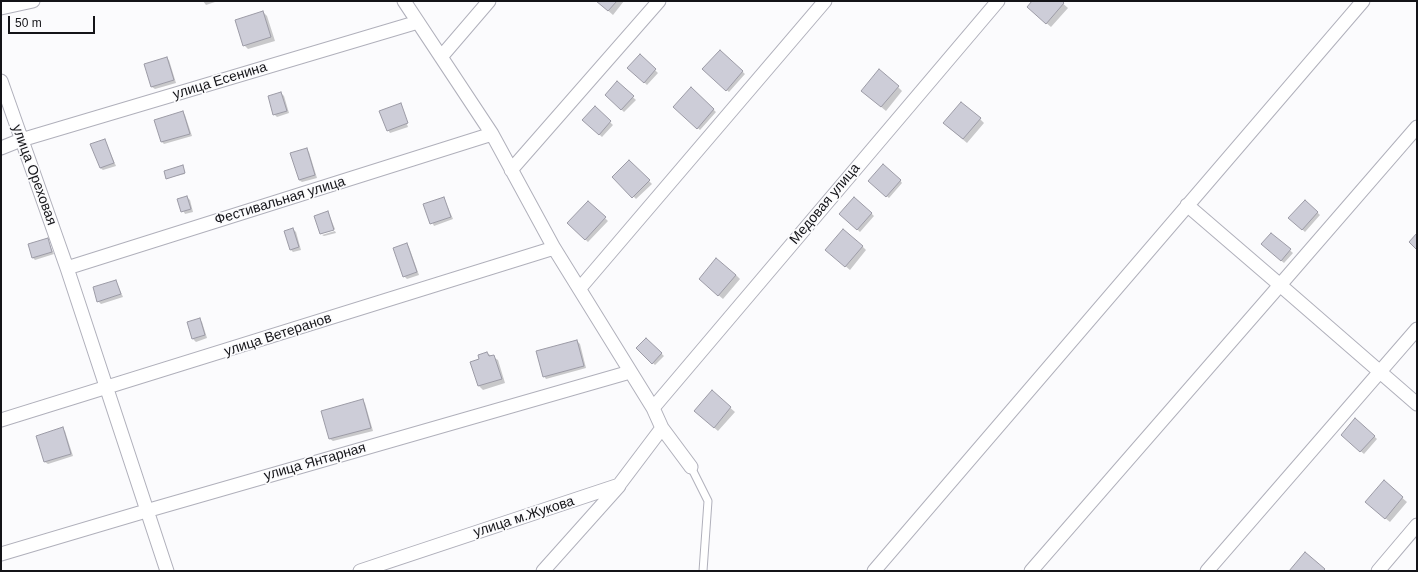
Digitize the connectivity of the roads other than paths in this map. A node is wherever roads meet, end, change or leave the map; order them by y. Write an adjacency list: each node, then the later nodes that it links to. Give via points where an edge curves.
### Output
1 (32, 1): 8 (street)
2 (404, 1): 9 (street)
3 (489, 1): 10 (street)
4 (659, 1): 16 (street)
5 (825, 1): 21 (street)
6 (998, 1): 27 (street, Медовая улица)
7 (1363, 1): 17 (street)
8 (1, 8)
9 (418, 22): 10 (street); 14 (street, улица Есенина)
10 (441, 57): 13 (street)
11 (1, 81): 14 (street, улица Ореховая)
12 (1417, 127): 20 (street)
13 (492, 134): 16 (street); 19 (street, Фестивальная улица)
14 (21, 140): 15 (street, улица Есенина); 19 (street, улица Ореховая)
15 (1, 148)
16 (511, 170): 18 (street)
17 (1187, 205): 20 (street); 39 (street)
18 (554, 248): 21 (street); 25 (street, улица Ветеранов)
19 (67, 268): 25 (street, улица Ореховая)
20 (1280, 284): 24 (street); 40 (street)
21 (580, 288): 23 (street)
22 (1417, 329): 24 (street)
23 (630, 372): 27 (street); 32 (street, улица Янтарная)
24 (1380, 372): 26 (street); 41 (street)
25 (106, 389): 28 (street, улица Ветеранов); 32 (street, улица Ореховая)
26 (1417, 404)
27 (653, 408): 29 (street)
28 (1, 420)
29 (662, 428): 30 (street); 31 (street)
30 (691, 467): 38 (lane, via 708,501)
31 (619, 485): 36 (street, улица м.Жукова); 37 (street)
32 (146, 511): 34 (street, улица Янтарная); 35 (street, улица Ореховая)
33 (1417, 526): 42 (street)
34 (1, 554)
35 (167, 571)
36 (360, 571)
37 (543, 571)
38 (703, 571)
39 (874, 571)
40 (1031, 571)
41 (1207, 571)
42 (1378, 571)

